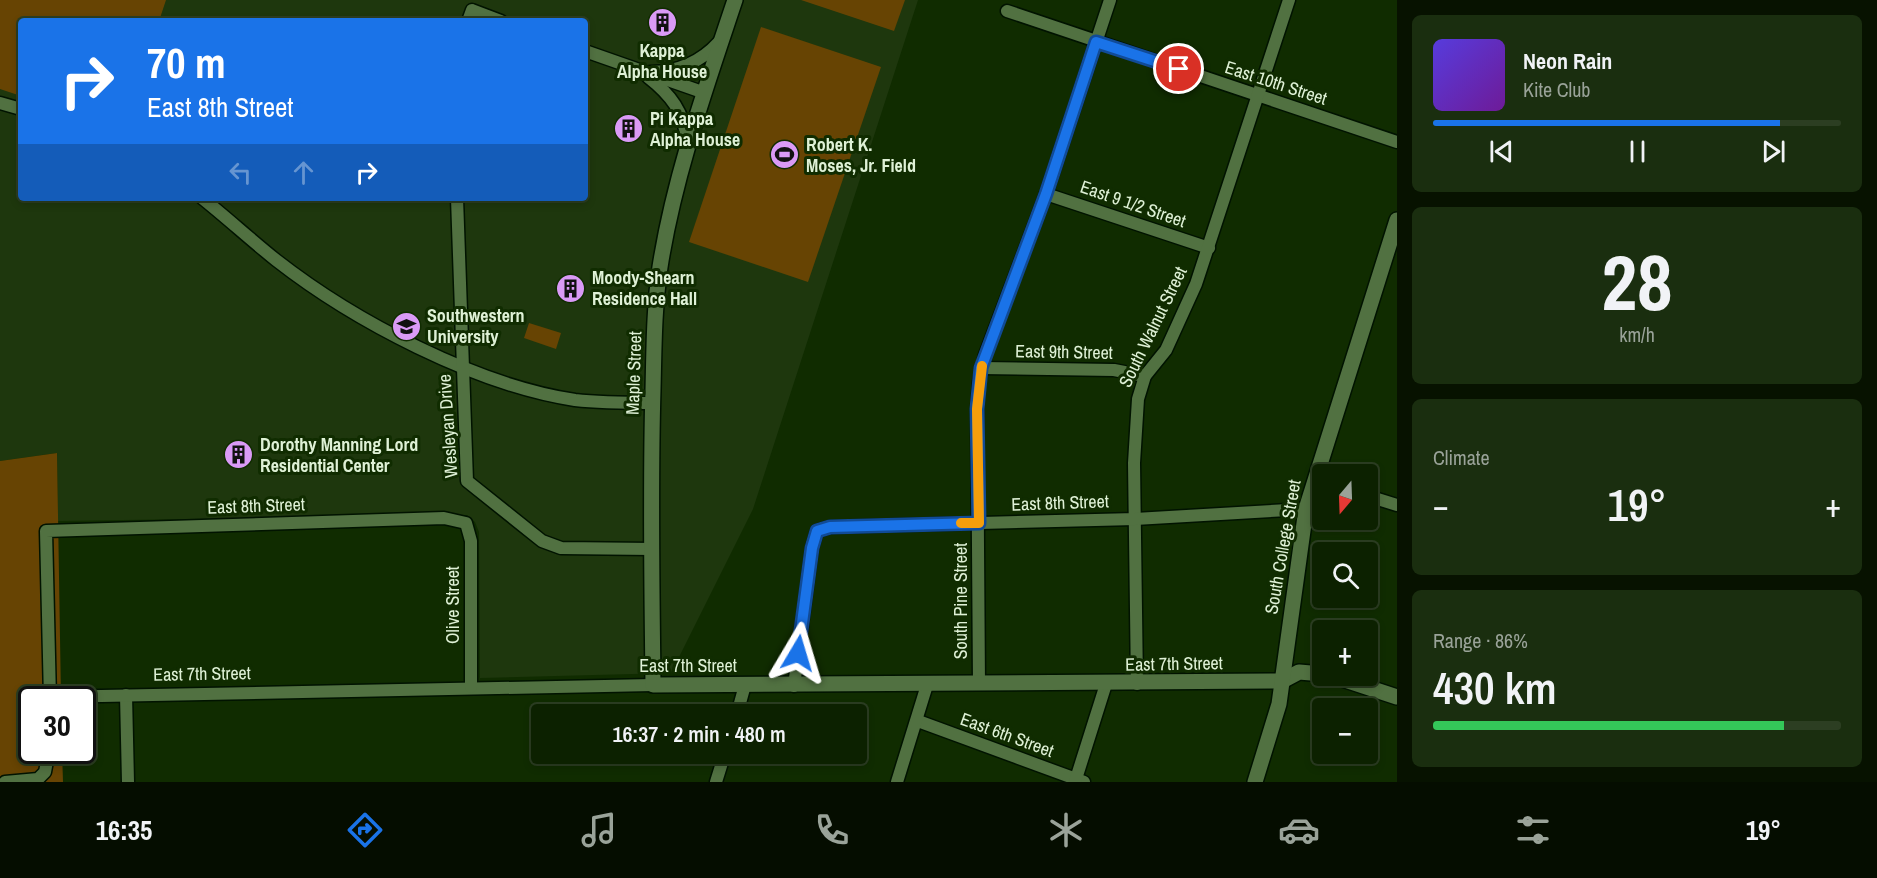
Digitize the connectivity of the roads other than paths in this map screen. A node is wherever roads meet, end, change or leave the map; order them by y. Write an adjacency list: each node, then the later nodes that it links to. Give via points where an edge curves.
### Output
1 (735, 0): 5 (street, Maple Street)
2 (1110, 0): 6 (street, South Pine Street)
3 (1289, 0): 10 (street, South Walnut Street)
4 (1007, 11): 6 (street, East 10th Street)
5 (722, 39): 8 (street, via 705,58 675,69); 9 (street, Maple Street)
6 (1096, 42): 10 (street, East 10th Street); 15 (street, South Pine Street)
7 (588, 52): 8 (street)
8 (640, 71): 9 (street); 14 (street, via 665,90 682,115)
9 (705, 93): 14 (street, Maple Street)
10 (1257, 95): 13 (street, East 10th Street); 19 (street, South Walnut Street)
11 (0, 103): 12 (street)
12 (18, 108)
13 (1397, 142)
14 (688, 151): 23 (street, Maple Street, via 660,268)
15 (1046, 194): 19 (street, East 9 1/2 Street); 21 (street, South Pine Street)
16 (206, 201): 20 (street, via 328,297)
17 (458, 201): 20 (street, Wesleyan Drive)
18 (1397, 220): 24 (street, South College Street)
19 (1209, 248): 22 (street, South Walnut Street, via 1166,350)
20 (462, 368): 23 (street, via 512,386 574,400); 32 (street, Wesleyan Drive, via 467,482 542,541 561,548)
21 (981, 368): 22 (street, East 9th Street, via 1114,370); 30 (street, South Pine Street, via 977,409)
22 (1145, 376): 29 (street, South Walnut Street, via 1135,434)
23 (652, 404): 32 (street, Maple Street)
24 (1324, 464)
25 (1312, 497): 28 (street, South College Street)
26 (1378, 499): 27 (street)
27 (1397, 505)
28 (1306, 509): 29 (street, East 8th Street); 34 (street, South College Street)
29 (1135, 519): 30 (street, East 8th Street); 37 (street, South Walnut Street)
30 (979, 523): 35 (street, South Pine Street); 41 (street, East 8th Street, via 830,527 817,531)
31 (466, 524): 40 (street, East 8th Street, via 444,518 46,531); 44 (street, Olive Street, via 471,541)
32 (652, 549): 38 (street, Maple Street)
33 (1312, 673): 34 (street, East 7th Street, via 1299,672)
34 (1282, 681): 37 (street, East 7th Street); 57 (street, South College Street, via 1279,704)
35 (979, 684): 36 (street, East 7th Street); 42 (street, East 7th Street)
36 (1106, 684): 37 (street, East 7th Street); 52 (street)
37 (1137, 684)
38 (653, 685): 39 (street, East 7th Street); 44 (street, East 7th Street)
39 (745, 685): 41 (street, East 7th Street); 48 (street)
40 (50, 686)
41 (794, 686): 42 (street, East 7th Street)
42 (927, 686): 49 (street)
43 (1364, 686): 47 (street)
44 (471, 687): 45 (street, East 7th Street)
45 (126, 695): 46 (street, East 7th Street); 54 (street)
46 (96, 696)
47 (1397, 697)
48 (739, 704)
49 (918, 721): 52 (street, East 6th Street); 56 (street)
50 (46, 764): 53 (street, via 38,779)
51 (722, 764): 55 (street)
52 (1078, 781)
53 (4, 782)
54 (128, 782)
55 (716, 782)
56 (897, 782)
57 (1255, 782)

